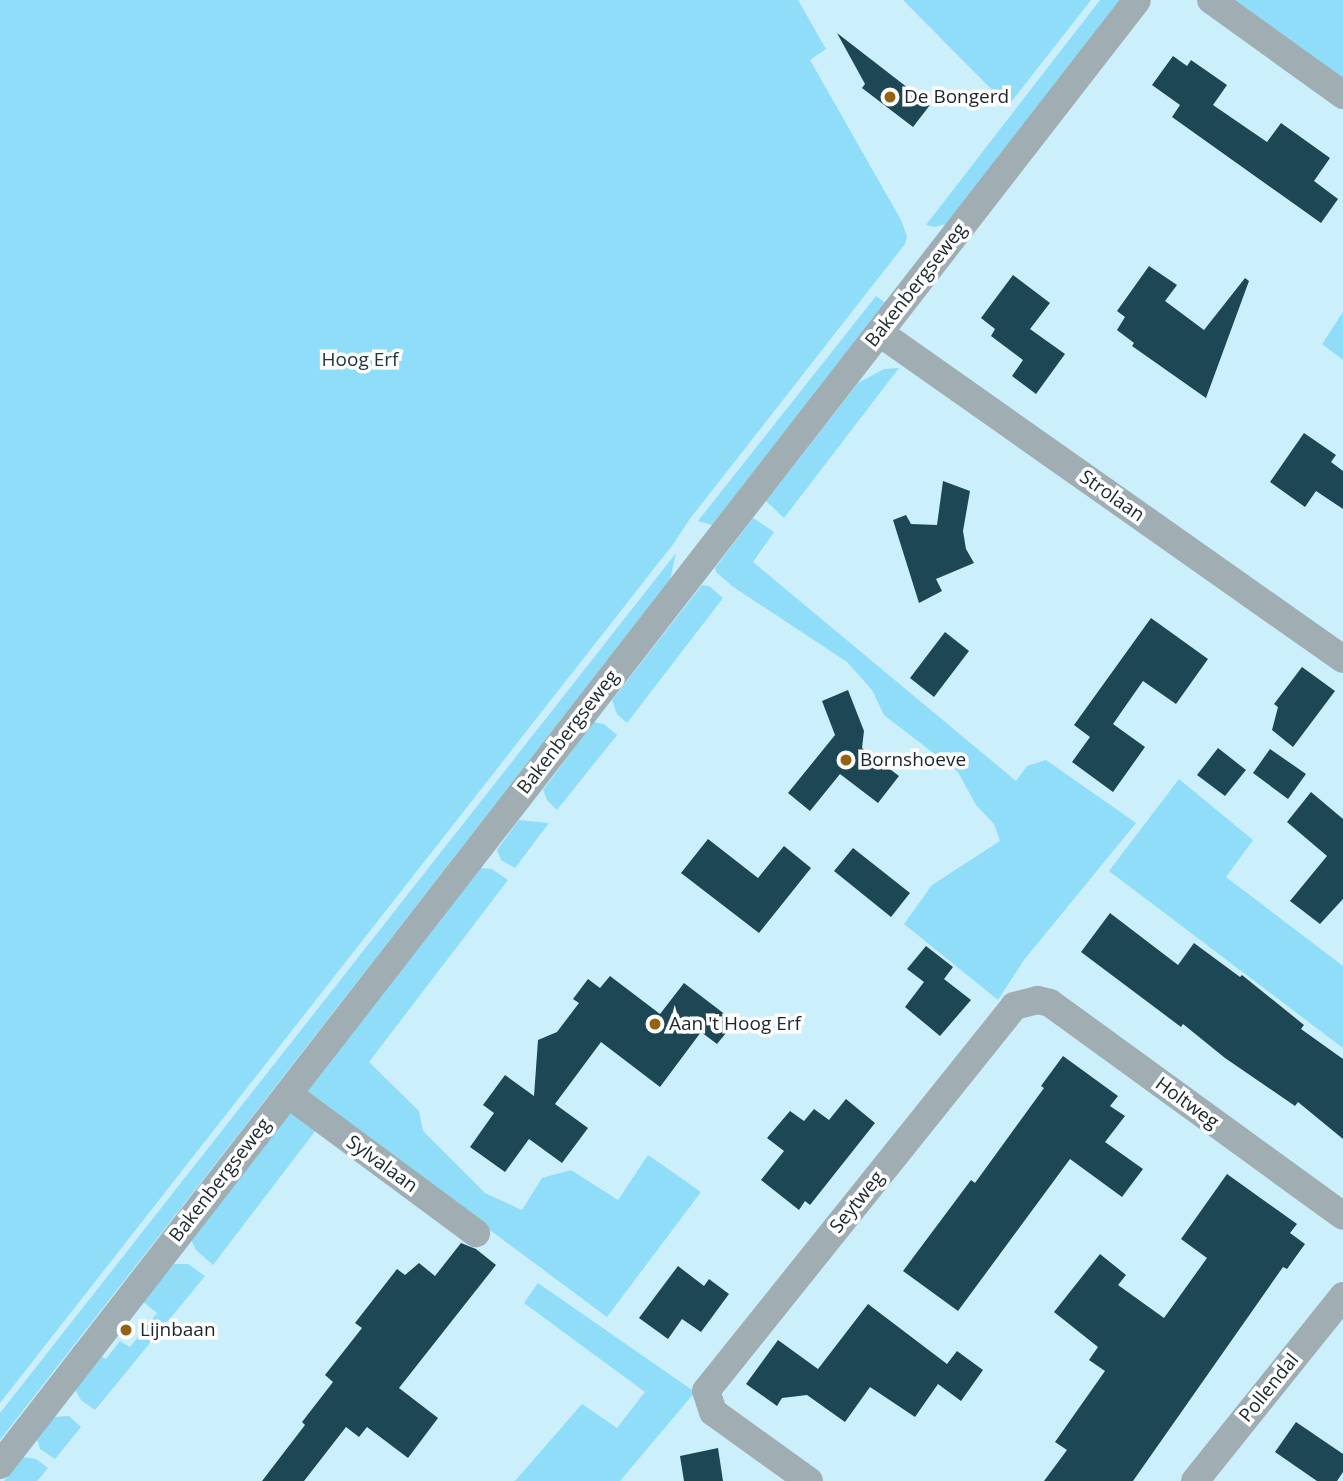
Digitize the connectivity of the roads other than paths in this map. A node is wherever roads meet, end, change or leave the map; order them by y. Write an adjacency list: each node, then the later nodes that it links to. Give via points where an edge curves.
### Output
1 (1137, 0): 4 (street, Bakenbergseweg)
2 (1211, 0): 3 (street)
3 (1343, 94)
4 (880, 333): 5 (street, Strolaan); 7 (street, Bakenbergseweg)
5 (1343, 659)
6 (1026, 1002): 8 (street, Holtweg, via 1050,1003); 12 (street, Seytweg, via 1014,1006 705,1391 713,1412)
7 (288, 1094): 9 (street, Sylvalaan); 11 (street, Bakenbergseweg)
8 (1343, 1216)
9 (476, 1233)
10 (1343, 1296): 13 (street, Pollendal)
11 (0, 1465)
12 (809, 1481)
13 (1195, 1481)

